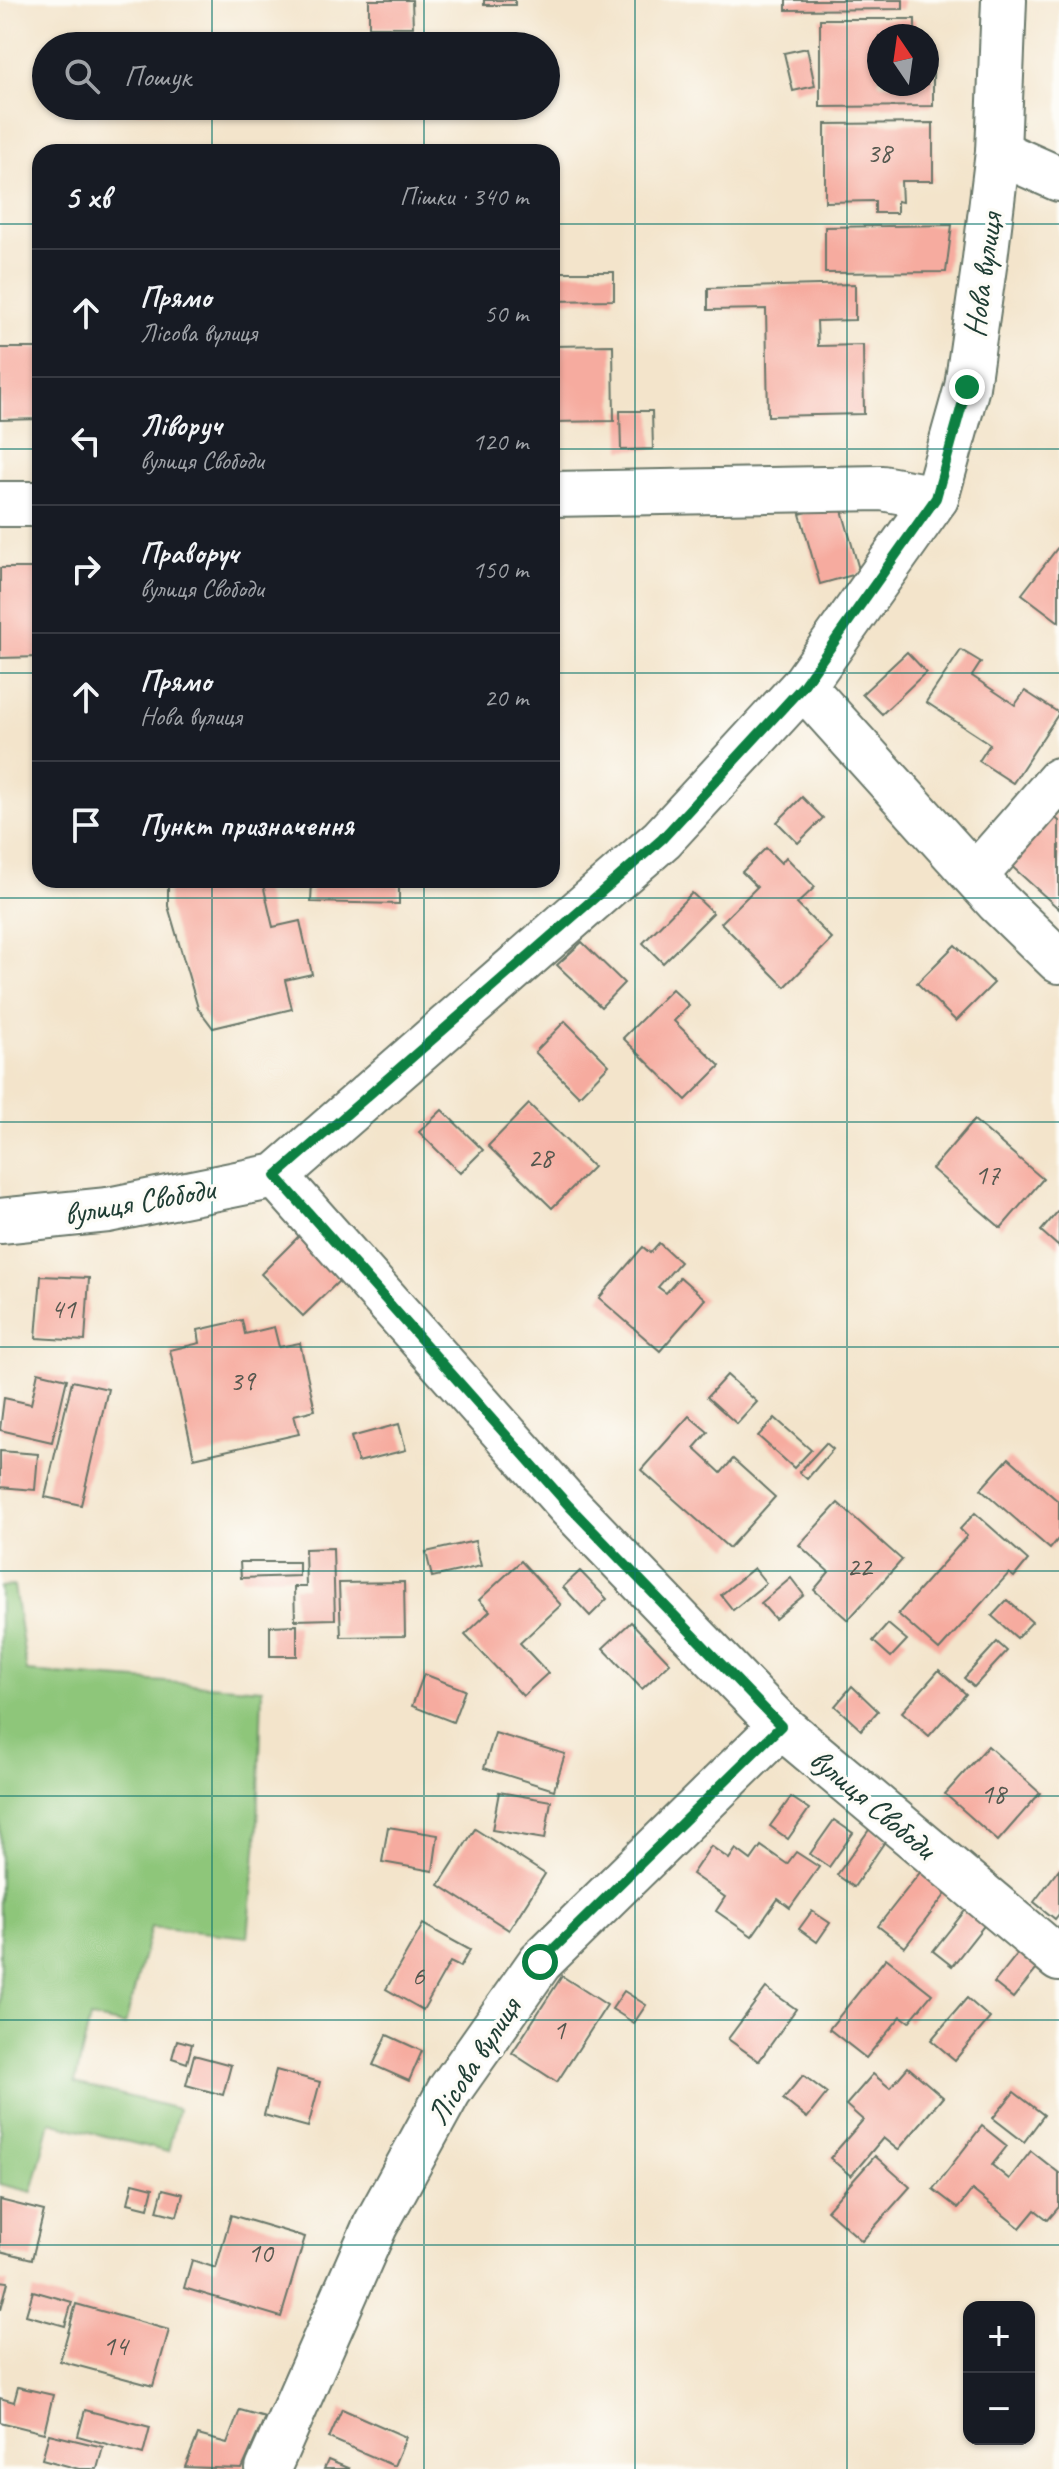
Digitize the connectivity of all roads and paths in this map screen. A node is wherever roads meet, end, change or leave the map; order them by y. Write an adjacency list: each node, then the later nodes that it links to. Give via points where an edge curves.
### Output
1 (1004, 0): 2 (street, Нова вулиця)
2 (998, 152): 3 (street); 5 (street, Нова вулиця, via 967,387)
3 (1059, 179)
4 (560, 494): 5 (street, via 882,488)
5 (936, 498): 8 (street, вулиця Свободи)
6 (0, 504): 7 (street)
7 (32, 504)
8 (803, 686): 10 (street); 12 (street, вулиця Свободи, via 662,839)
9 (1059, 780): 10 (street)
10 (975, 876): 11 (street)
11 (1059, 961)
12 (276, 1176): 13 (street, вулиця Свободи, via 108,1210); 14 (street, вулиця Свободи, via 569,1506)
13 (0, 1221)
14 (781, 1726): 15 (street, вулиця Свободи); 16 (street, Лісова вулиця, via 540,1962 449,2091 375,2226)
15 (1059, 1959)
16 (268, 2469)

